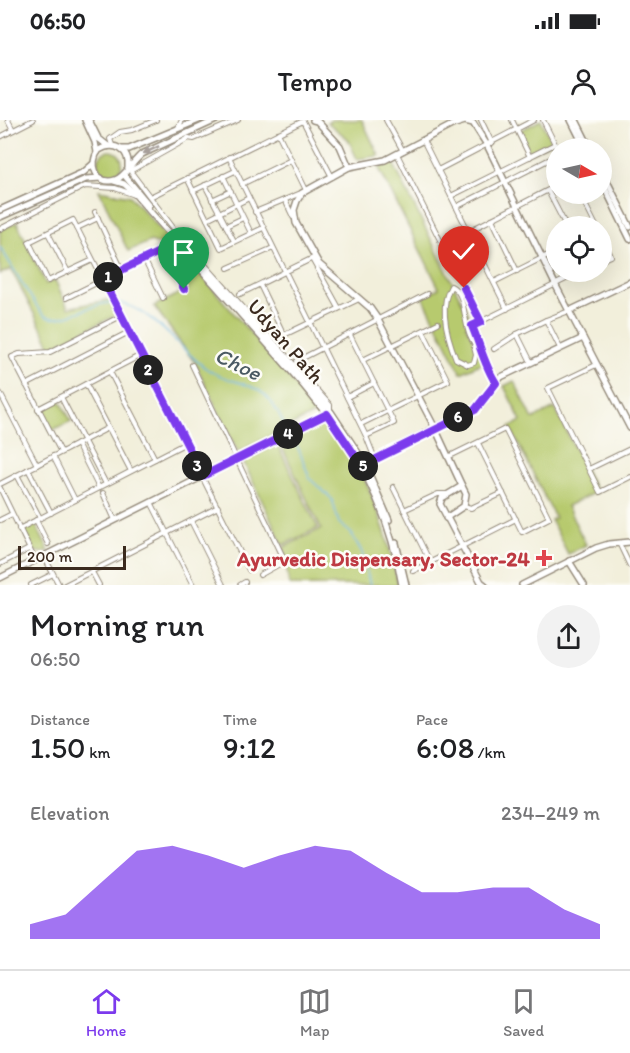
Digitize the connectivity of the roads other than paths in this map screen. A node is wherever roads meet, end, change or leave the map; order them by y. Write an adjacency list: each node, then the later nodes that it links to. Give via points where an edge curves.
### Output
1 (8, 120): 21 (street)
2 (33, 120): 21 (street)
3 (87, 120): 31 (street, via 98,138); 34 (street)
4 (156, 120): 31 (street, via 120,132 110,139)
5 (182, 120): 19 (street)
6 (199, 120): 19 (street)
7 (216, 120): 23 (street)
8 (238, 120): 25 (street)
9 (304, 120): 22 (street); 48 (street)
10 (317, 120): 41 (street, via 340,146)
11 (386, 120): 35 (street)
12 (481, 120): 30 (street)
13 (512, 120): 20 (street)
14 (534, 120): 20 (street)
15 (543, 120): 26 (street)
16 (571, 120): 27 (street)
17 (576, 120): 28 (street)
18 (451, 122): 29 (street); 30 (street, via 473,123)
19 (178, 129): 32 (street)
20 (516, 129): 30 (street); 37 (street)
21 (13, 130): 24 (street)
22 (278, 133): 36 (street); 38 (street)
23 (181, 136): 25 (street); 42 (street, one-way to 42, via 142,154)
24 (0, 137)
25 (189, 138): 150 (street, via 132,170 132,175 181,238 330,405)
26 (552, 138)
27 (580, 138)
28 (585, 138)
29 (423, 140): 35 (street); 43 (street)
30 (490, 144): 43 (street); 45 (street)
31 (110, 146): 32 (street); 34 (street)
32 (122, 149): 42 (street)
33 (546, 150): 37 (street)
34 (97, 152): 40 (street)
35 (400, 153): 41 (street); 120 (street)
36 (229, 157): 44 (street); 50 (street)
37 (530, 157): 45 (street)
38 (291, 160): 53 (street); 57 (street)
39 (546, 161): 52 (street)
40 (93, 164): 49 (street); 70 (street, via 84,172)
41 (349, 167): 48 (street)
42 (128, 168): 46 (street)
43 (438, 170): 62 (street)
44 (235, 171): 47 (street); 53 (street)
45 (500, 171): 52 (street); 62 (street)
46 (124, 175): 51 (street); 150 (street, Udyan Path)
47 (223, 176): 54 (street); 56 (street)
48 (332, 177): 57 (street)
49 (101, 178): 51 (street); 74 (street, via 86,179)
50 (187, 178): 55 (street); 61 (street)
51 (114, 181): 60 (street, Udyan Path)
52 (505, 181): 68 (street); 69 (street)
53 (242, 184): 63 (street)
54 (205, 185): 55 (street); 64 (street)
55 (193, 191): 77 (street)
56 (231, 191): 64 (street); 67 (street)
57 (304, 191): 65 (street); 79 (street, via 294,210)
58 (546, 191): 68 (street)
59 (612, 191): 81 (street)
60 (135, 195): 84 (street, via 115,188 85,186); 150 (street, Udyan Path)
61 (152, 196)
62 (451, 196): 69 (street)
63 (249, 198): 67 (street); 72 (street)
64 (212, 200): 73 (street)
65 (285, 200): 72 (street); 79 (street)
66 (612, 202): 88 (street)
67 (237, 204): 73 (street); 76 (street)
68 (517, 206): 78 (street); 93 (street)
69 (456, 207): 85 (street)
70 (0, 210)
71 (95, 212): 75 (street)
72 (255, 212): 83 (street)
73 (219, 213): 77 (street); 80 (street)
74 (0, 217)
75 (98, 218): 82 (street); 97 (street)
76 (243, 218): 80 (street); 87 (street)
77 (207, 219): 89 (street, via 221,248)
78 (492, 219): 85 (street); 98 (street)
79 (296, 223): 92 (street)
80 (226, 226): 89 (street)
81 (630, 227)
82 (77, 228): 86 (street, via 73,220); 95 (street)
83 (263, 228): 87 (street); 90 (street)
84 (0, 229)
85 (469, 231): 102 (street)
86 (48, 233): 99 (street); 99 (street, via 29,242 48,281)
87 (251, 233): 89 (street)
88 (630, 239)
89 (234, 241)
90 (273, 248): 96 (street); 100 (street)
91 (546, 256): 93 (street)
92 (314, 258): 100 (street); 112 (street); 113 (street)
93 (543, 258): 98 (street); 105 (street)
94 (144, 259): 97 (street); 107 (street, via 165,249); 111 (street)
95 (93, 260): 99 (street); 101 (street)
96 (228, 268)
97 (123, 270): 101 (street)
98 (517, 271): 102 (street)
99 (68, 272)
100 (285, 273): 106 (street); 119 (street)
101 (103, 279): 110 (street); 116 (street)
102 (494, 282): 114 (street)
103 (559, 282): 105 (street)
104 (630, 282): 115 (street)
105 (555, 284): 114 (street); 115 (street)
106 (260, 285): 108 (street); 119 (street, via 284,335)
107 (184, 289)
108 (240, 294)
109 (427, 294): 117 (street)
110 (66, 298)
111 (163, 298)
112 (359, 299): 113 (street); 117 (street)
113 (339, 308): 119 (street)
114 (507, 309): 120 (street)
115 (569, 311): 118 (street); 126 (street)
116 (121, 316): 123 (street); 143 (street, via 50,352 12,357)
117 (378, 320): 125 (street); 127 (street)
118 (546, 320): 124 (street); 129 (street)
119 (310, 322): 130 (street)
120 (481, 322): 132 (street, via 472,326)
121 (438, 323): 122 (street)
122 (423, 331): 127 (street); 145 (street, via 448,381)
123 (129, 332): 133 (street); 143 (street)
124 (517, 334): 131 (street); 136 (street)
125 (350, 335): 130 (street); 134 (street)
126 (583, 338): 129 (street); 138 (street)
127 (392, 346): 134 (street); 145 (street)
128 (474, 347): 128 (street, via 459,293 451,286 446,319 456,359 474,363); 132 (street)
129 (560, 348): 136 (street)
130 (323, 349): 135 (street); 147 (street)
131 (494, 349)
132 (484, 353): 141 (street)
133 (141, 356): 139 (street); 158 (street)
134 (363, 360): 140 (street)
135 (297, 361)
136 (531, 363): 141 (street)
137 (192, 365): 166 (street)
138 (596, 365): 151 (street); 171 (street, via 548,388)
139 (110, 372): 142 (street); 165 (street)
140 (374, 383): 147 (street); 149 (street)
141 (496, 383): 154 (street, via 475,410)
142 (86, 384): 146 (street); 153 (street)
143 (26, 385): 148 (street)
144 (0, 393): 168 (street)
145 (417, 395): 149 (street); 154 (street)
146 (61, 397): 148 (street); 157 (street)
147 (347, 397): 152 (street)
148 (38, 409): 162 (street)
149 (388, 411): 152 (street); 156 (street, via 394,423)
150 (330, 412): 166 (street); 169 (street, Udyan Path)
151 (628, 419): 155 (street)
152 (361, 424): 156 (street)
153 (108, 428): 157 (street); 172 (street)
154 (435, 428): 164 (street); 167 (street)
155 (630, 428)
156 (366, 436): 167 (street)
157 (84, 441): 160 (street); 176 (street)
158 (186, 443): 165 (street); 174 (street)
159 (478, 443): 164 (street); 182 (street); 193 (street, via 505,429 549,518 522,532)
160 (76, 444): 162 (street); 180 (street)
161 (630, 449): 171 (street)
162 (61, 452): 163 (street)
163 (53, 456): 168 (street); 184 (street)
164 (448, 457): 178 (street)
165 (155, 459): 172 (street)
166 (238, 459): 174 (street); 214 (street, via 285,561)
167 (376, 459): 169 (street)
168 (37, 465): 170 (street)
169 (364, 465): 227 (street, Udyan Path, via 390,532)
170 (28, 469): 173 (street); 189 (street)
171 (589, 469): 175 (street, via 600,492)
172 (130, 471): 176 (street)
173 (17, 475): 177 (street); 192 (street)
174 (203, 476): 185 (street); 187 (street)
175 (630, 477)
176 (106, 484): 180 (street)
177 (0, 486): 190 (street)
178 (462, 486): 183 (street); 186 (street, via 466,494)
179 (393, 487): 188 (street)
180 (99, 488): 184 (street)
181 (103, 493): 195 (street)
182 (503, 493): 186 (street, via 471,508); 193 (street)
183 (447, 494): 188 (street, via 438,494); 191 (street, via 440,504)
184 (75, 500): 189 (street)
185 (151, 502): 195 (street); 198 (street)
186 (464, 506): 191 (street)
187 (218, 507): 196 (street); 210 (street)
188 (404, 510): 207 (street)
189 (51, 513): 192 (street)
190 (12, 514): 194 (street); 197 (street)
191 (446, 518): 202 (street)
192 (38, 519): 197 (street); 201 (street)
193 (516, 519): 202 (street)
194 (0, 520)
195 (115, 520): 204 (street)
196 (190, 521): 198 (street); 225 (street)
197 (20, 528): 203 (street)
198 (167, 533): 212 (street); 224 (street)
199 (630, 542): 200 (street)
200 (619, 543): 206 (street, via 596,548); 209 (street)
201 (48, 544)
202 (461, 546): 207 (street); 218 (street)
203 (29, 549): 205 (street); 208 (street)
204 (44, 555): 205 (street); 213 (street)
205 (35, 560): 215 (street)
206 (569, 561): 228 (street); 229 (street)
207 (430, 562): 211 (street)
208 (0, 564)
209 (630, 566)
210 (249, 570)
211 (413, 571)
212 (92, 572): 216 (street); 223 (street)
213 (53, 574): 219 (street); 220 (street)
214 (260, 575)
215 (0, 578)
216 (80, 578): 221 (street); 222 (street)
217 (245, 582): 226 (street)
218 (483, 584)
219 (31, 585)
220 (59, 585)
221 (65, 585)
222 (84, 585)
223 (99, 585)
224 (193, 585)
225 (223, 585)
226 (240, 585)
227 (404, 585)
228 (522, 585)
229 (584, 585)

